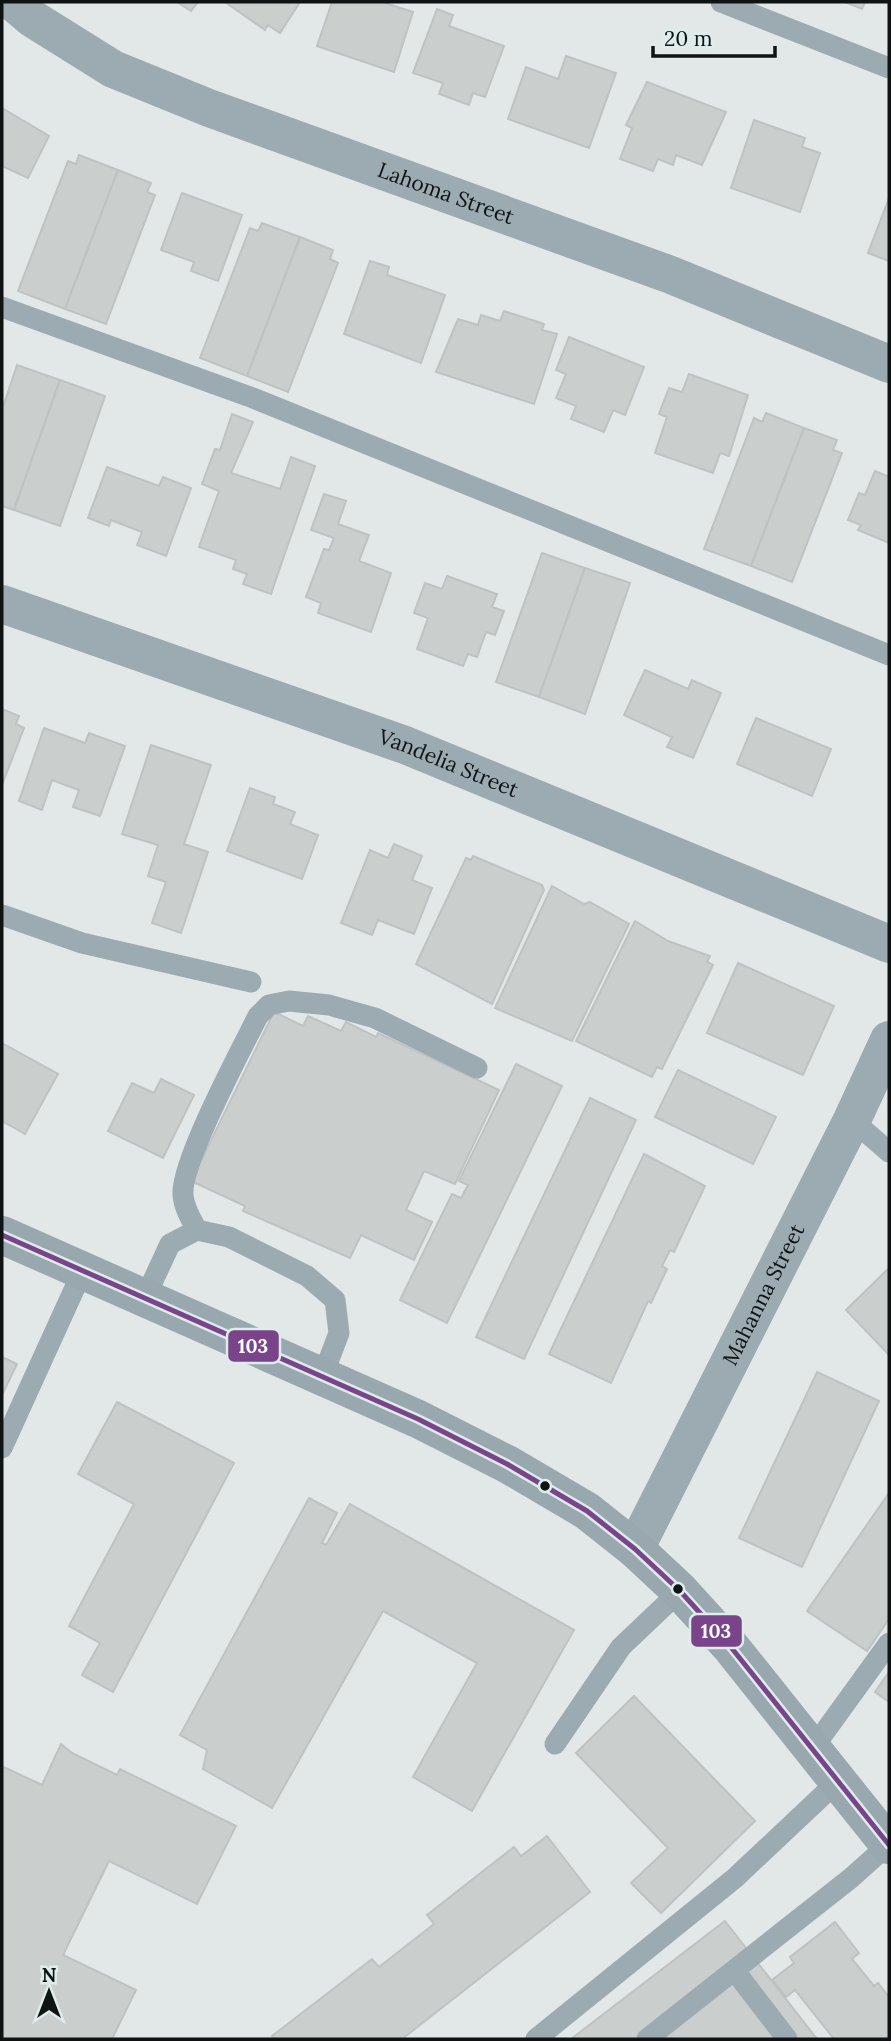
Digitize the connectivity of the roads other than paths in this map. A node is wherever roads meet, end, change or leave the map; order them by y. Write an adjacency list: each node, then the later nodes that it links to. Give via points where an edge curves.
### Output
1 (13, 2): 5 (street, Lahoma Street, via 113,69 671,275)
2 (721, 2): 3 (lane)
3 (889, 68)
4 (2, 307): 7 (lane, via 253,398)
5 (889, 364)
6 (2, 604): 9 (street, Vandelia Street, via 405,745)
7 (889, 655)
8 (2, 915): 10 (lane, via 82,943)
9 (889, 944)
10 (251, 982)
11 (884, 1067): 13 (street, Mahanna Street)
12 (477, 1068): 15 (lane, via 363,1015 329,1005 289,1001 269,1005 258,1016 193,1152 182,1193)
13 (852, 1120): 14 (lane); 21 (street, Mahanna Street)
14 (889, 1152)
15 (197, 1230): 18 (lane, via 170,1244); 19 (lane, via 229,1237 307,1276 335,1300 339,1334)
16 (2, 1236): 17 (main road)
17 (83, 1270): 18 (main road); 20 (lane)
18 (145, 1298): 19 (main road)
19 (323, 1375): 21 (main road, via 507,1464 587,1511)
20 (2, 1448)
21 (635, 1549): 22 (main road)
22 (680, 1591): 24 (lane, via 621,1647); 25 (main road)
23 (889, 1643): 25 (lane)
24 (555, 1744)
25 (813, 1748): 26 (main road)
26 (839, 1780): 27 (main road); 29 (lane, via 735,1878)
27 (889, 1845): 28 (lane)
28 (735, 1971): 30 (lane); 31 (lane)
29 (536, 2039)
30 (648, 2039)
31 (787, 2039)

